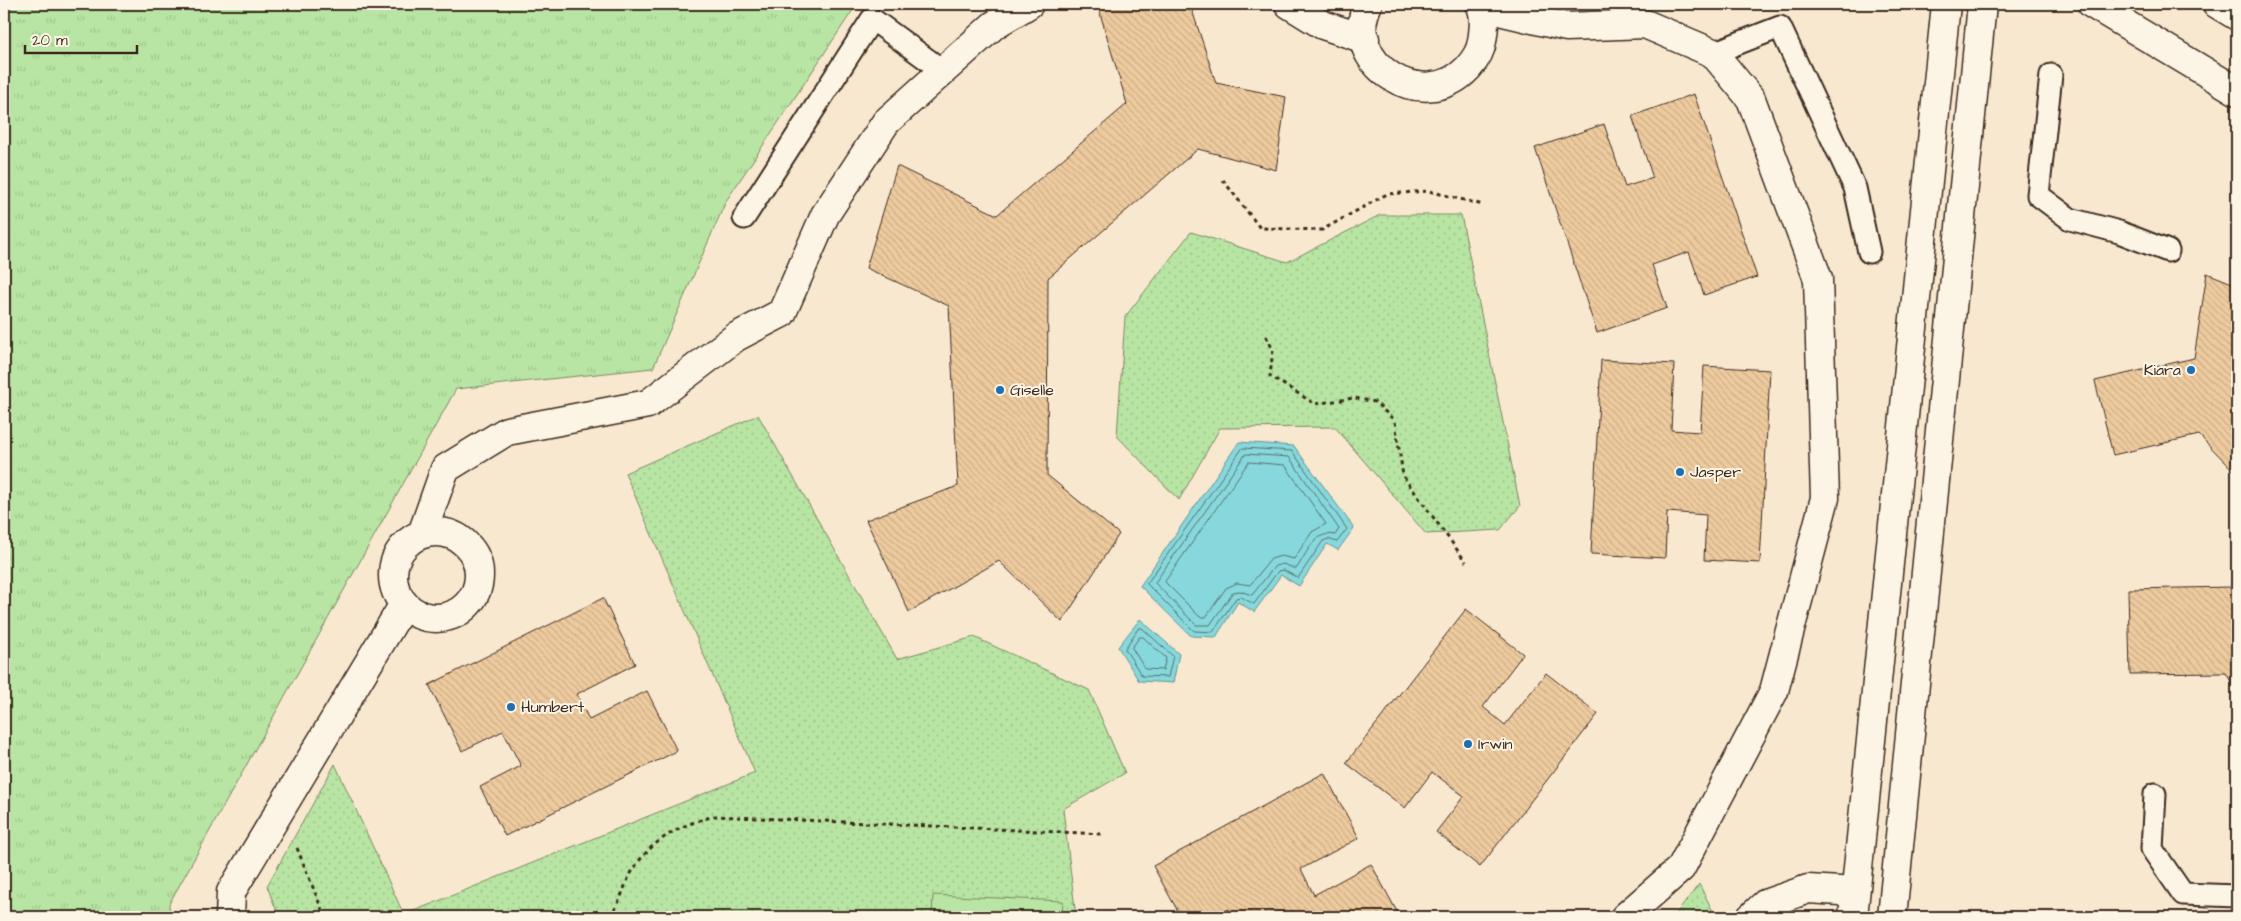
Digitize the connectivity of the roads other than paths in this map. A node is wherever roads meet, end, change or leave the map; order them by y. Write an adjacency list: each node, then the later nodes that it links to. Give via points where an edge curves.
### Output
1 (1028, 4): 12 (street, via 994,25)
2 (1289, 4): 10 (street, via 1323,25)
3 (1368, 4): 10 (street)
4 (1946, 4): 22 (street)
5 (1982, 4): 23 (street)
6 (2092, 4): 14 (street)
7 (2217, 4): 9 (street)
8 (1481, 6): 10 (street, via 1484,25 1481,47 1462,75 1446,83 1412,86 1396,80 1371,56); 11 (street, via 1566,27 1645,24)
9 (2237, 16)
10 (1365, 39)
11 (1714, 53): 17 (lane, via 1780,27 1854,188); 25 (street, via 1751,99 1818,279 1826,498 1774,691 1681,868)
12 (943, 71): 15 (lane, via 872,19); 18 (street, via 886,122 825,216 782,313 736,337 648,404 507,431 461,459 445,469)
13 (2051, 75): 16 (lane, via 2038,195 2070,219 2119,232)
14 (2237, 91)
15 (744, 218)
16 (2168, 251)
17 (1869, 252)
18 (422, 534): 19 (street, via 400,550 394,563 396,592); 19 (street, via 449,534 471,550 477,563 476,590 468,603 444,617 416,613)
19 (404, 604): 24 (street, via 231,892)
20 (2155, 794): 21 (lane, via 2152,849 2183,894)
21 (2237, 896)
22 (1854, 904): 23 (street); 26 (street, via 1808,889 1765,904)
23 (1893, 907)
24 (230, 917)
25 (1625, 917)
26 (1751, 917)

